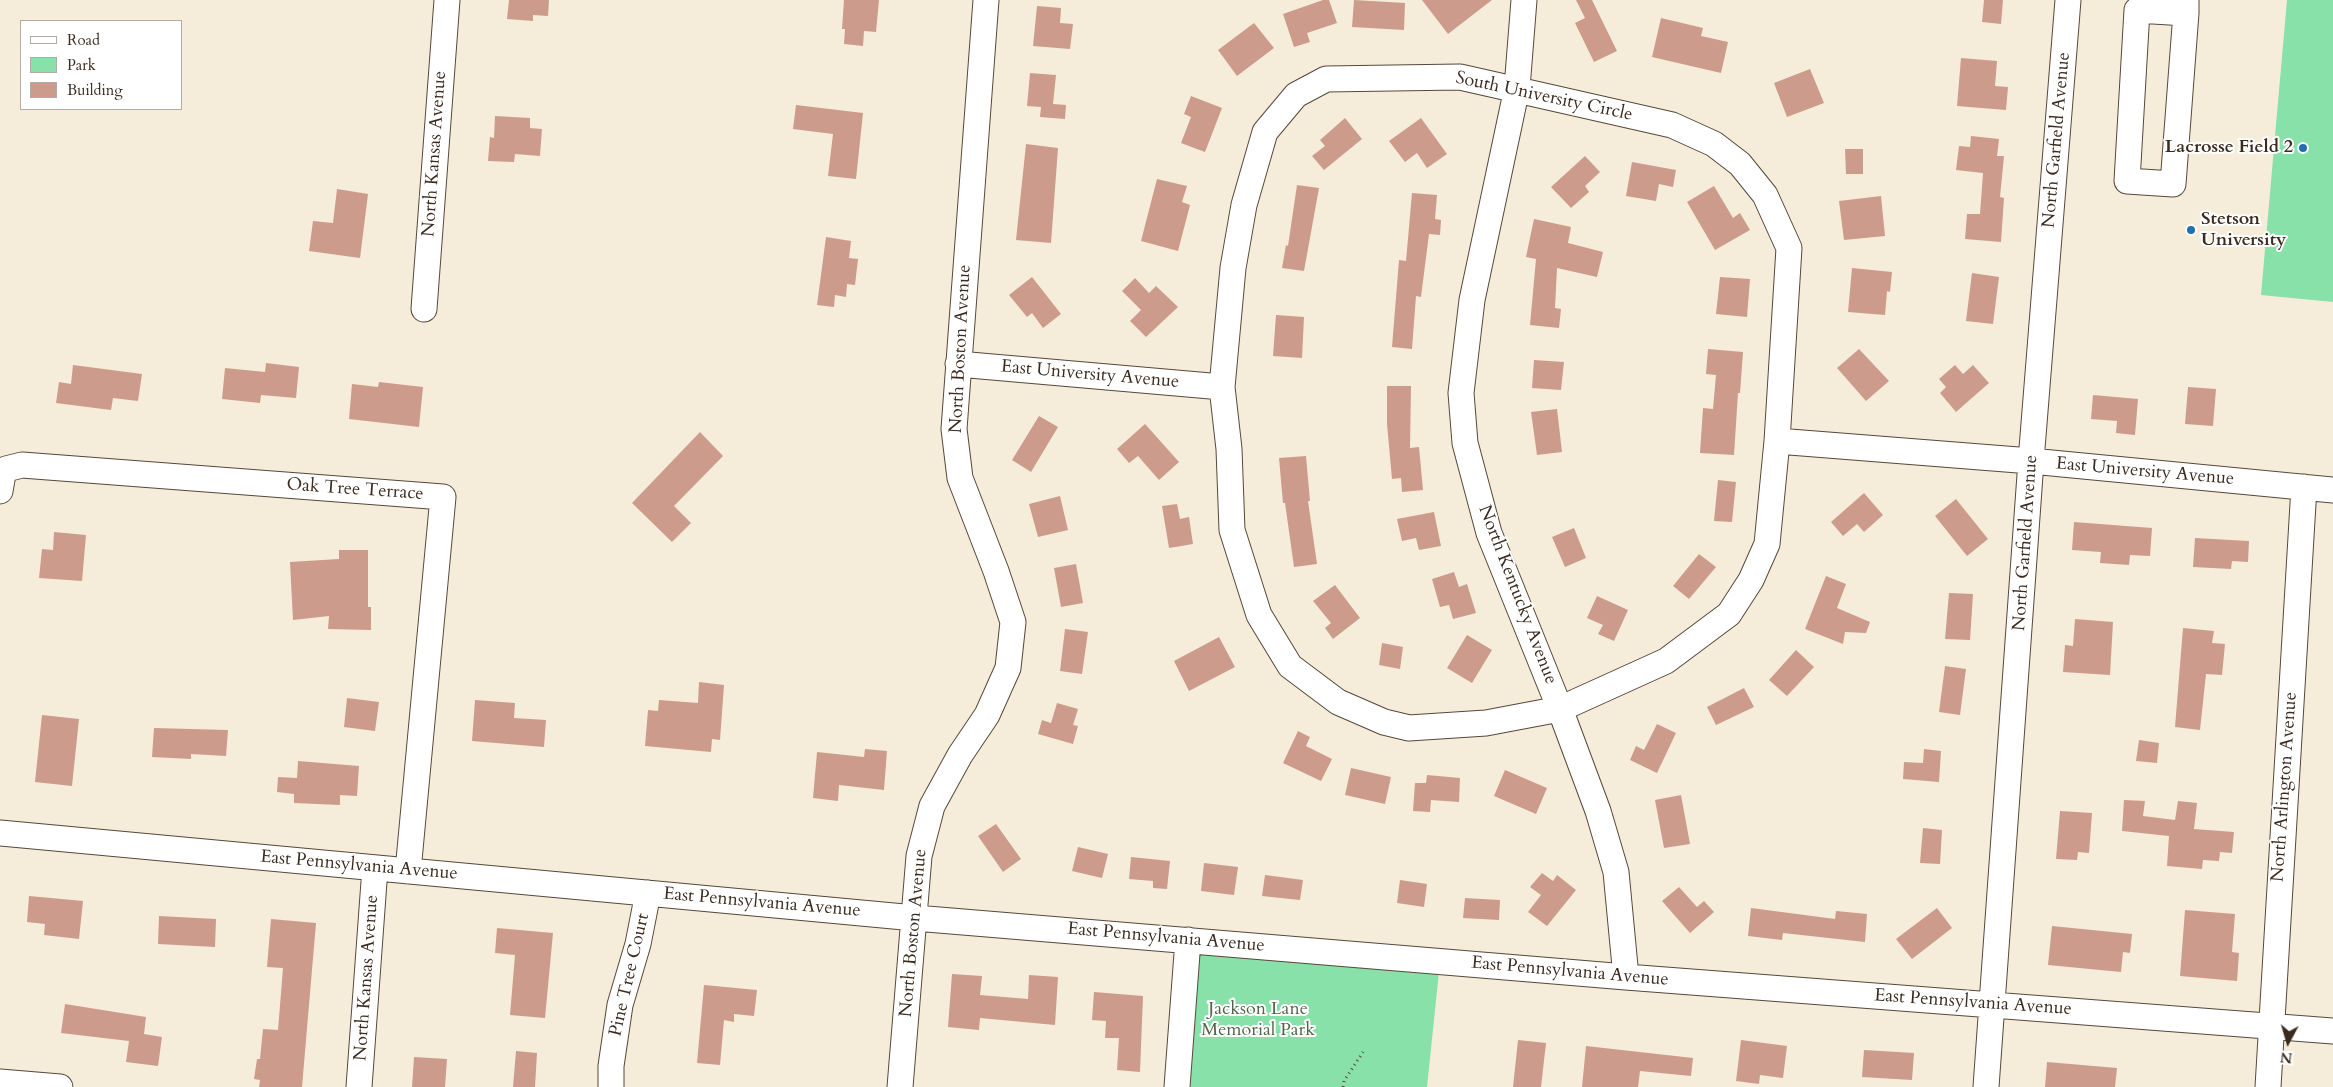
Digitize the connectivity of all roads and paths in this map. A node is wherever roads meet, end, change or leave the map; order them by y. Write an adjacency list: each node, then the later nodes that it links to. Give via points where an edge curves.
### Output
1 (447, 0): 7 (street, North Kansas Avenue)
2 (986, 0): 8 (street, North Boston Avenue)
3 (1524, 0): 6 (street, North Kentucky Avenue)
4 (2068, 0): 11 (street, North Garfield Avenue)
5 (2186, 7): 5 (street, via 2173,184 2127,181 2137,10)
6 (1517, 88): 9 (street, South University Circle, via 1460,77 1326,79 1296,95 1265,132 1244,205 1233,268); 10 (street, South University Circle, via 1672,125 1714,144 1740,164 1765,195 1790,248); 15 (street, North Kentucky Avenue, via 1472,300 1461,394 1465,444 1489,533)
7 (424, 309)
8 (958, 364): 9 (street, East University Avenue); 20 (street, North Boston Avenue, via 954,429 960,478 1012,622 1005,676 987,715 932,806 919,856)
9 (1222, 387): 15 (street, South University Circle, via 1229,449 1232,530 1258,615 1290,666 1338,702 1384,722 1409,728 1486,723)
10 (1777, 441): 11 (street, East University Avenue); 15 (street, South University Circle, via 1767,544 1751,580 1729,614 1666,661)
11 (2032, 461): 12 (street, East University Avenue); 23 (street, North Garfield Avenue)
12 (2304, 487): 14 (street, East University Avenue); 24 (street, North Arlington Avenue)
13 (0, 490): 18 (street, Oak Tree Terrace, via 6,468 22,465 443,497)
14 (2333, 490)
15 (1560, 709): 22 (street, North Kentucky Avenue, via 1598,811 1616,872)
16 (0, 833): 17 (street, East Pennsylvania Avenue)
17 (375, 868): 18 (street, East Pennsylvania Avenue); 29 (street, North Kansas Avenue)
18 (408, 871): 19 (street, East Pennsylvania Avenue)
19 (648, 893): 20 (street, East Pennsylvania Avenue); 30 (street, Pine Tree Court, via 638,944 620,1005 611,1066)
20 (915, 918): 21 (street, East Pennsylvania Avenue); 31 (street, North Boston Avenue)
21 (1188, 940): 22 (street, East Pennsylvania Avenue); 32 (street)
22 (1626, 977): 23 (street, East Pennsylvania Avenue)
23 (1992, 1004): 24 (street, East Pennsylvania Avenue); 34 (street, North Garfield Avenue)
24 (2270, 1026): 25 (street, East Pennsylvania Avenue); 35 (street, North Arlington Avenue)
25 (2333, 1031)
26 (1363, 1052): 33 (path)
27 (0, 1082): 28 (street)
28 (60, 1087)
29 (359, 1087)
30 (612, 1087)
31 (900, 1087)
32 (1177, 1087)
33 (1343, 1087)
34 (1986, 1087)
35 (2268, 1087)

